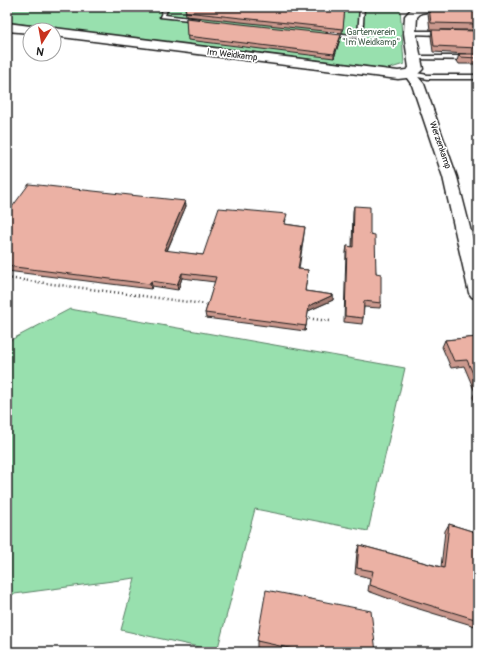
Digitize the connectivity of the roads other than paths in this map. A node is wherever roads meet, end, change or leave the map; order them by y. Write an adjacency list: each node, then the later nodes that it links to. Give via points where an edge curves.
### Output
1 (166, 7): 5 (lane, via 162,16)
2 (362, 7): 9 (lane, via 360,38)
3 (439, 7): 4 (street)
4 (415, 9): 10 (street, via 411,16)
5 (202, 20)
6 (7, 27): 7 (street)
7 (22, 29)
8 (62, 33): 14 (street, Im Weidkamp, via 384,74)
9 (321, 33)
10 (410, 33): 11 (lane); 12 (street)
11 (448, 33)
12 (413, 57): 13 (lane); 14 (street, via 416,69)
13 (478, 58)
14 (410, 74): 15 (lane, via 428,77); 16 (street, Werzenkamp, via 418,84 450,177)
15 (478, 76)
16 (478, 293)

